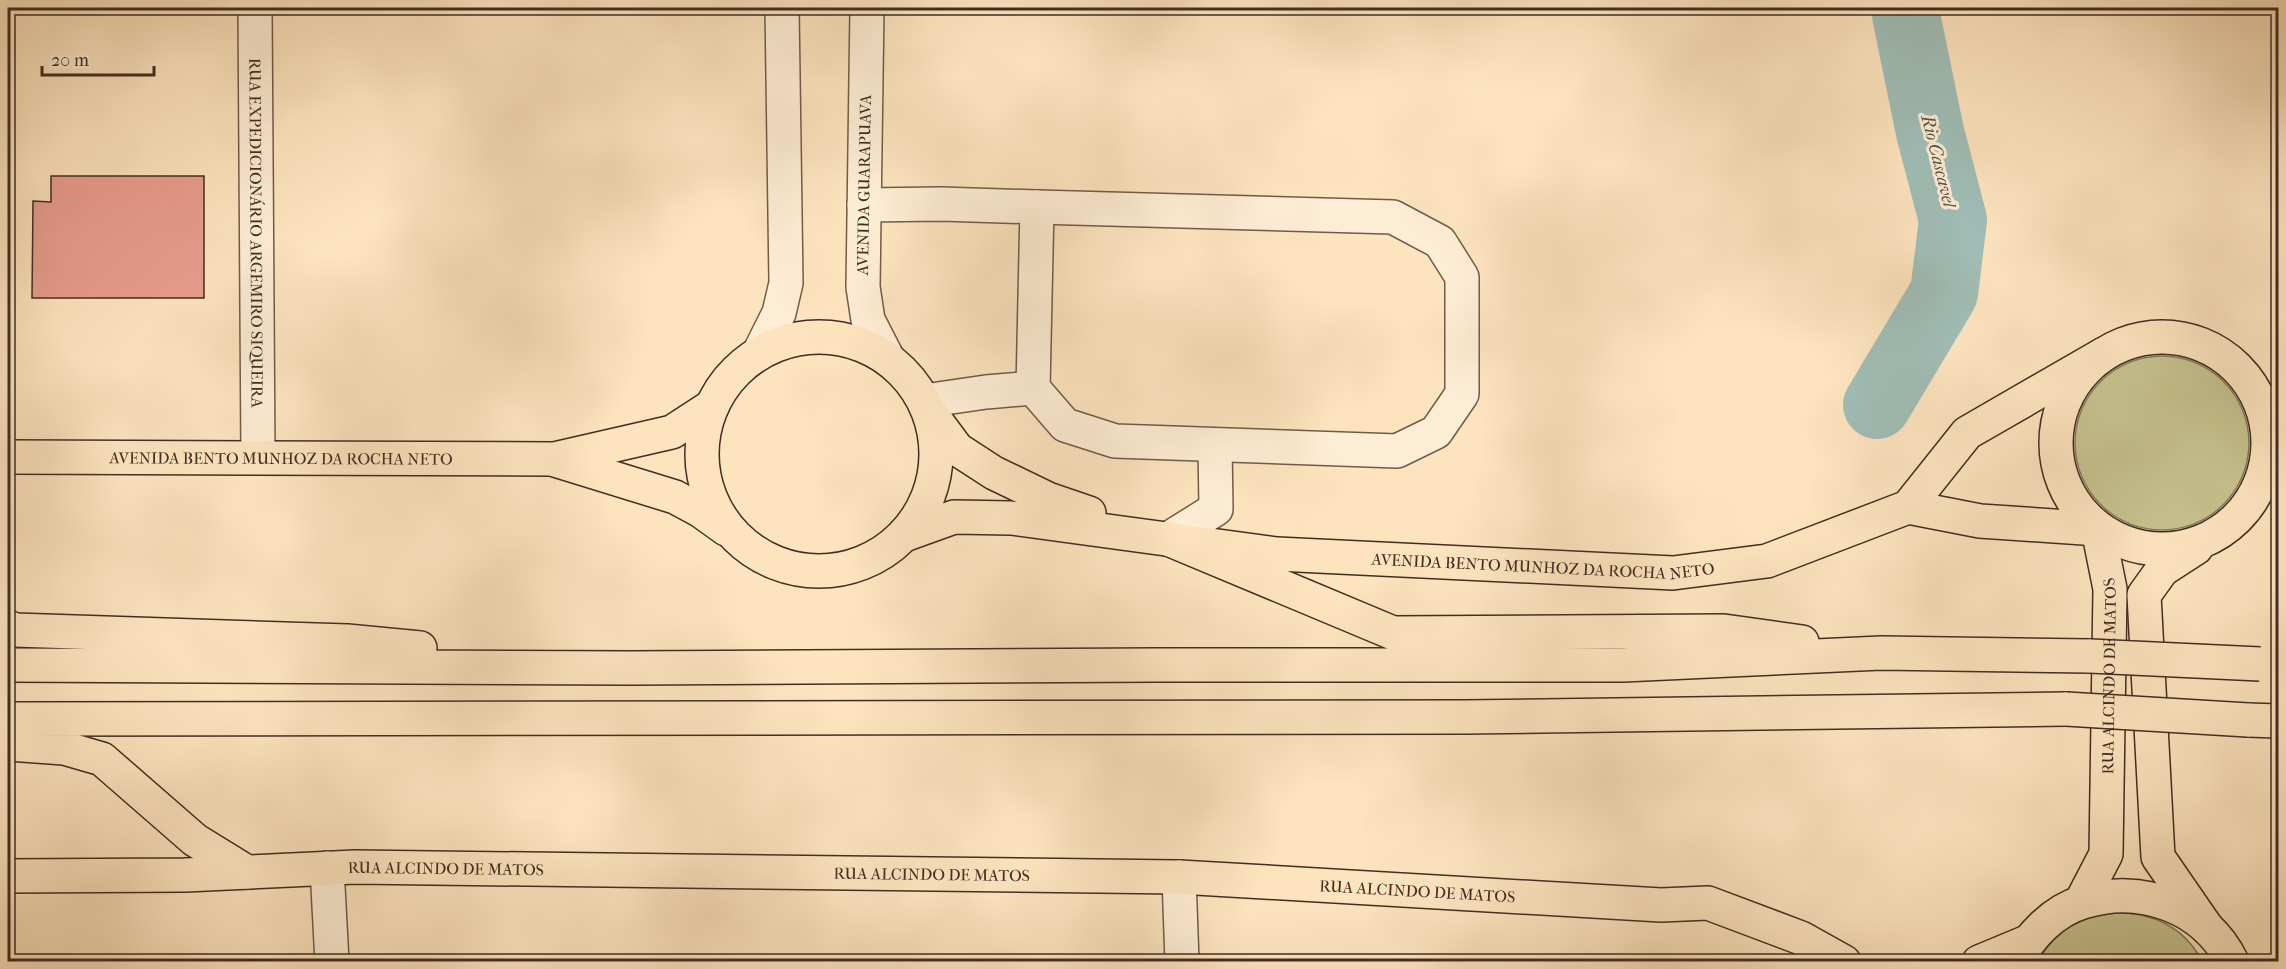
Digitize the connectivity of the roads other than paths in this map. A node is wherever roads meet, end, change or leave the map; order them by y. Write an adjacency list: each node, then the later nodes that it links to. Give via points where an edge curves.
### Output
1 (255, 8): 15 (street, RUA EXPEDICIONÁRIO ARGEMIRO SIQUEIRA)
2 (782, 8): 6 (street, via 786,283 779,313)
3 (867, 8): 4 (street, AVENIDA GUARAPUAVA)
4 (864, 205): 5 (street); 8 (street, AVENIDA GUARAPUAVA, via 866,309)
5 (1037, 207): 9 (street); 14 (street, via 1393,217 1440,242 1462,277 1462,394 1436,432 1397,451)
6 (759, 353): 8 (main road, AVENIDA BENTO MUNHOZ DA ROCHA NETO, via 790,340 824,337 857,343); 11 (main road, AVENIDA BENTO MUNHOZ DA ROCHA NETO, via 732,376)
7 (2104, 354): 10 (main road, via 2136,340 2170,336 2203,344 2233,362); 19 (main road, via 1967,433); 21 (main road, via 2082,373 2066,398 2057,426 2055,455 2062,483 2077,508)
8 (886, 357): 12 (main road, AVENIDA BENTO MUNHOZ DA ROCHA NETO, via 908,377)
9 (1033, 388): 12 (street, via 986,392); 14 (street, via 1065,425 1114,441)
10 (2254, 389): 13 (main road); 20 (main road, via 2266,417 2269,448 2263,478 2249,505)
11 (712, 406): 17 (main road, AVENIDA BENTO MUNHOZ DA ROCHA NETO, via 672,432); 23 (main road, via 703,440 704,476 715,509)
12 (926, 406): 22 (main road, via 936,443 934,476 923,507); 24 (main road, AVENIDA BENTO MUNHOZ DA ROCHA NETO, via 957,449 994,473 1048,499)
13 (2278, 432)
14 (1215, 446): 24 (street, via 1216,509)
15 (258, 457): 16 (main road, AVENIDA BENTO MUNHOZ DA ROCHA NETO); 17 (main road, AVENIDA BENTO MUNHOZ DA ROCHA NETO)
16 (8, 458)
17 (554, 459): 23 (main road, AVENIDA BENTO MUNHOZ DA ROCHA NETO, via 675,497)
18 (2278, 502): 20 (main road)
19 (1908, 507): 21 (main road, via 1980,521); 24 (main road, AVENIDA BENTO MUNHOZ DA ROCHA NETO, via 1767,561 1673,573 1277,554)
20 (2228, 527): 21 (main road, via 2198,544 2163,551 2129,545); 38 (main road, via 2162,570 2144,595 2158,858)
21 (2098, 529): 37 (main road, RUA ALCINDO DE MATOS, via 2110,589 2106,854)
22 (904, 535): 23 (main road, AVENIDA BENTO MUNHOZ DA ROCHA NETO, via 865,561 839,570 802,571 767,560); 24 (main road, AVENIDA BENTO MUNHOZ DA ROCHA NETO, via 954,517 1011,518)
23 (737, 538)
24 (1168, 539): 26 (main road, via 1393,633 1724,631)
25 (8, 627): 29 (main road, via 347,641)
26 (1881, 653): 27 (main road, bridge); 29 (main road, via 1623,665)
27 (2269, 664)
28 (8, 665): 29 (main road)
29 (631, 668)
30 (8, 719): 31 (main road, bridge, via 1466,717 2066,709)
31 (2263, 721)
32 (8, 744): 34 (main road, via 64,748 102,759 195,840)
33 (327, 868): 34 (main road, RUA ALCINDO DE MATOS); 36 (main road, RUA ALCINDO DE MATOS); 40 (street)
34 (247, 872): 35 (main road, RUA ALCINDO DE MATOS)
35 (8, 876)
36 (1179, 877): 41 (street); 42 (main road, RUA ALCINDO DE MATOS, via 1661,905 1708,903 1801,938)
37 (2081, 902): 38 (main road, via 2114,895 2148,897 2180,908); 39 (main road, via 2051,918)
38 (2207, 928): 44 (main road)
39 (2021, 952): 43 (main road)
40 (332, 962)
41 (1182, 962)
42 (1844, 962)
43 (1979, 962)
44 (2232, 962)

